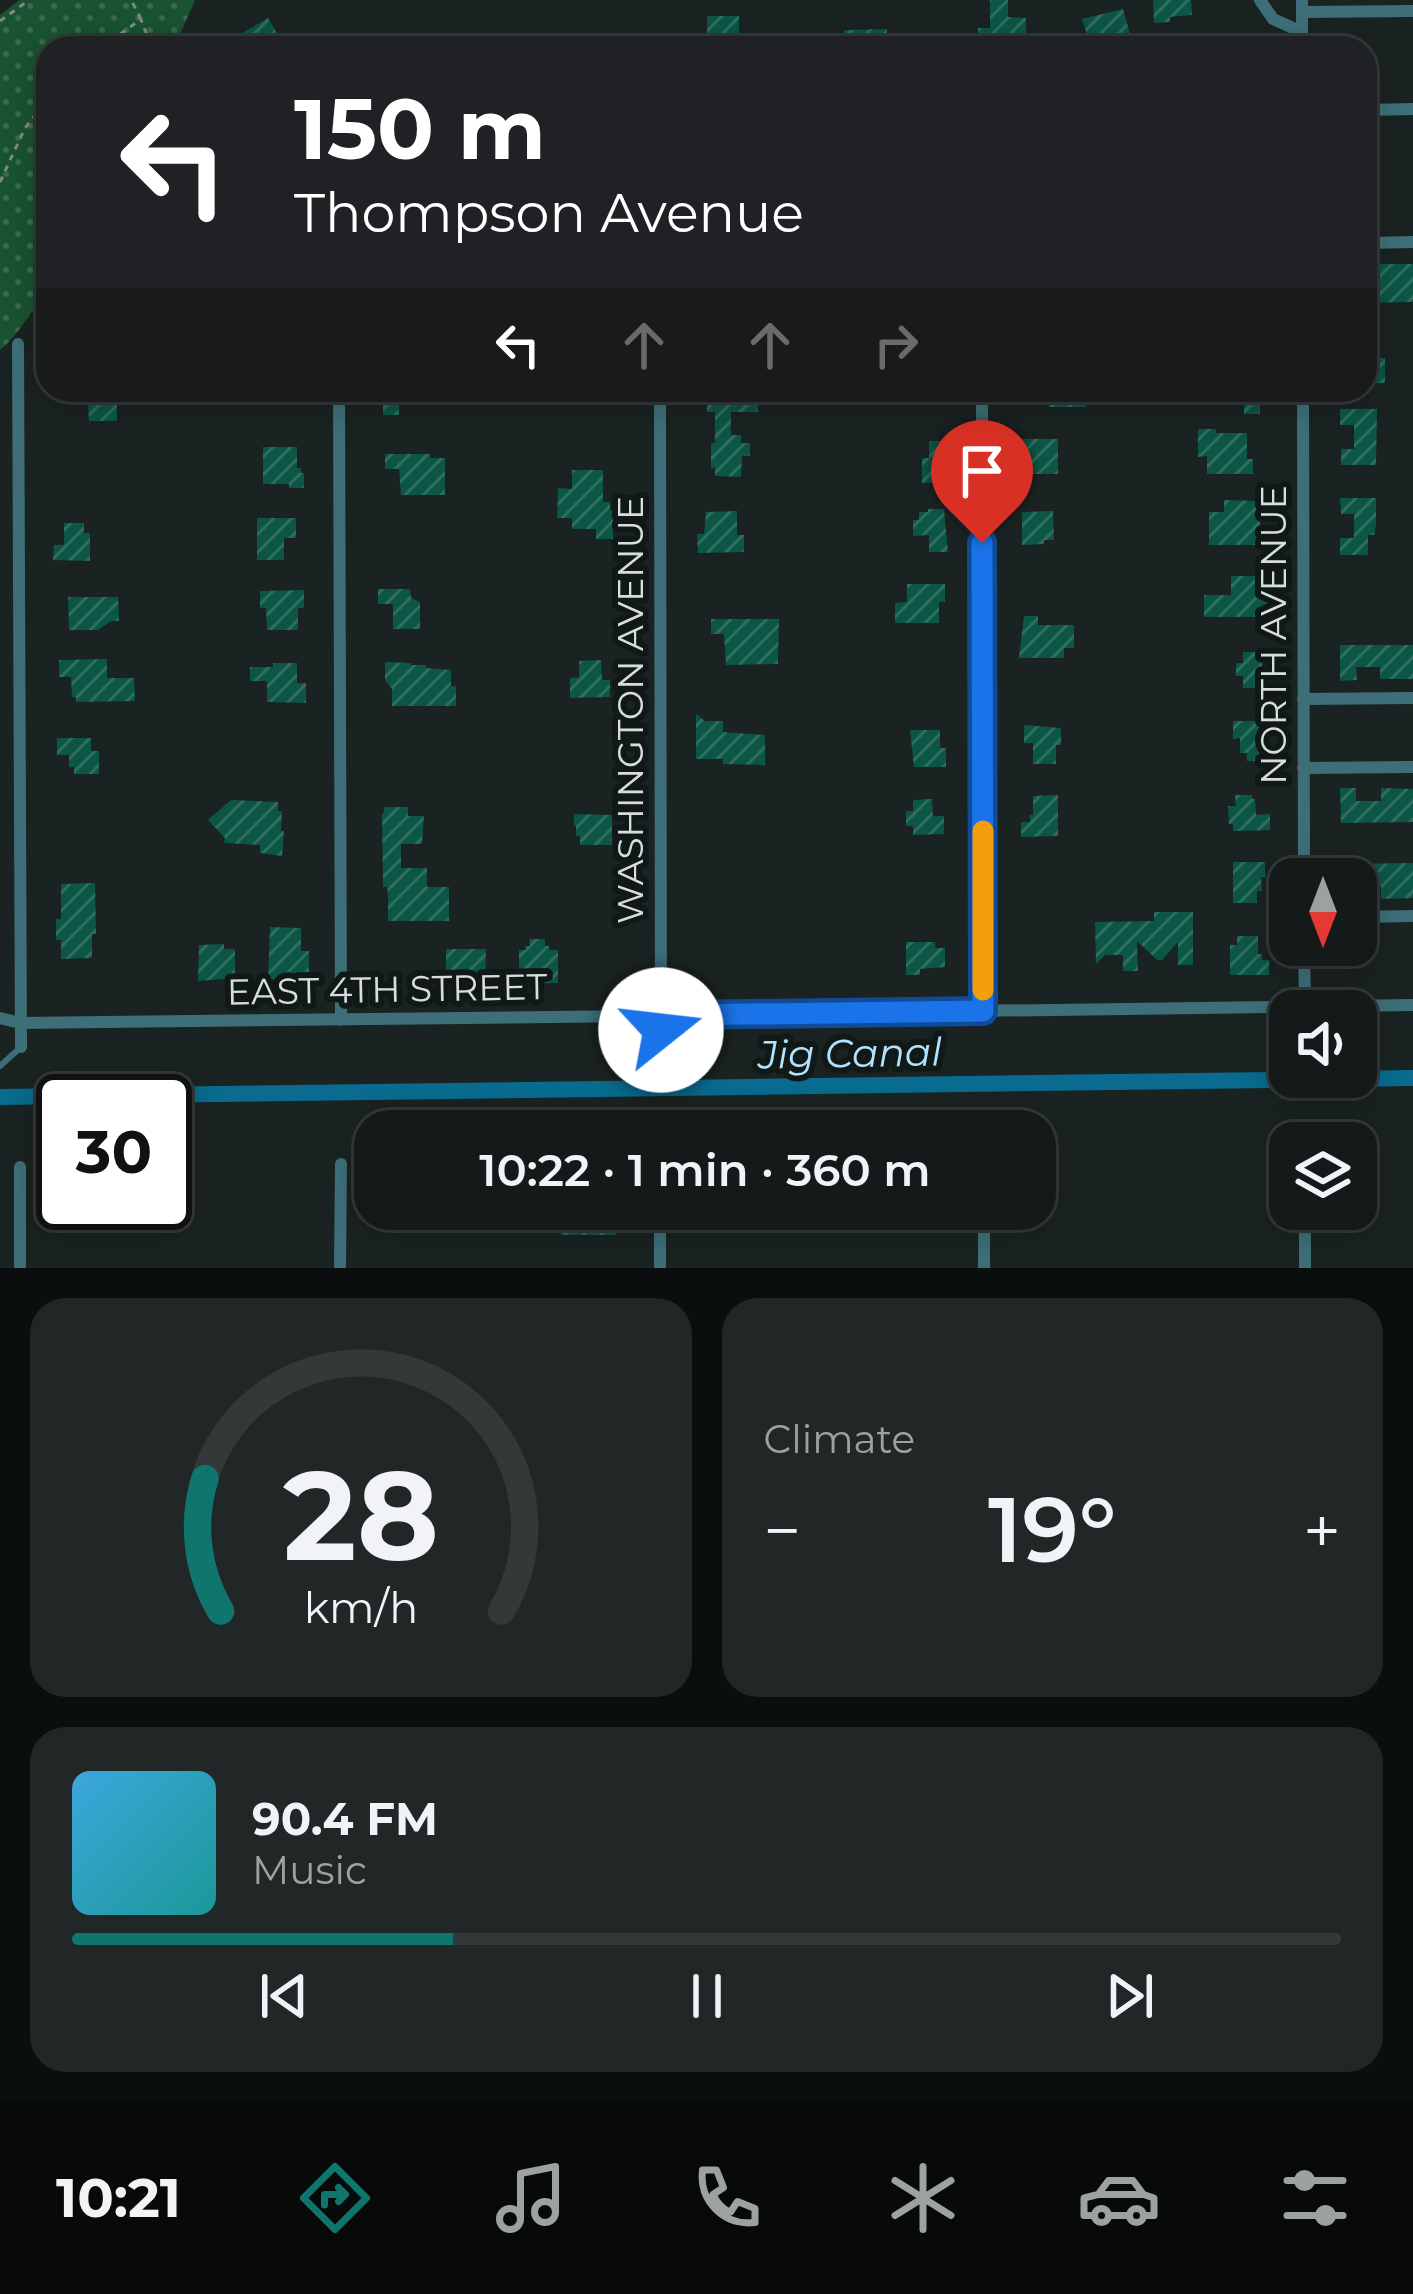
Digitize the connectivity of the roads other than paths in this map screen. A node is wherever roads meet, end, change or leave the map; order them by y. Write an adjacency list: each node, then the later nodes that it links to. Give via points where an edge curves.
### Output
1 (1260, 0): 4 (street, via 1273,19)
2 (1302, 6): 3 (street); 4 (street)
3 (1413, 11)
4 (1302, 32): 5 (street)
5 (1302, 36)
6 (1377, 110): 7 (street)
7 (1413, 110)
8 (1413, 242): 9 (street)
9 (1377, 243)
10 (18, 344): 28 (street)
11 (339, 402): 27 (street)
12 (660, 402): 29 (street, WASHINGTON AVENUE)
13 (982, 402): 25 (street)
14 (1304, 402): 16 (street, NORTH AVENUE)
15 (1413, 698): 16 (street)
16 (1303, 699): 18 (street, NORTH AVENUE)
17 (1413, 767): 18 (street)
18 (1303, 768): 19 (street, NORTH AVENUE)
19 (1304, 858)
20 (1377, 916): 21 (street)
21 (1413, 916)
22 (1377, 1005): 23 (street, EAST 4TH STREET)
23 (1413, 1005)
24 (1269, 1007): 25 (street, EAST 4TH STREET)
25 (983, 1011): 29 (street, EAST 4TH STREET, via 678,1015)
26 (0, 1018): 28 (street, EAST 4TH STREET)
27 (340, 1019): 28 (street, EAST 4TH STREET); 29 (street, EAST 4TH STREET, via 641,1016)
28 (20, 1023): 30 (street)
29 (661, 1030)
30 (21, 1047): 31 (lane)
31 (0, 1066)
32 (340, 1164): 38 (street)
33 (20, 1167): 37 (street)
34 (660, 1230): 39 (street)
35 (984, 1230): 40 (street)
36 (1305, 1230): 41 (street)
37 (20, 1268)
38 (340, 1268)
39 (660, 1268)
40 (984, 1268)
41 (1305, 1268)

